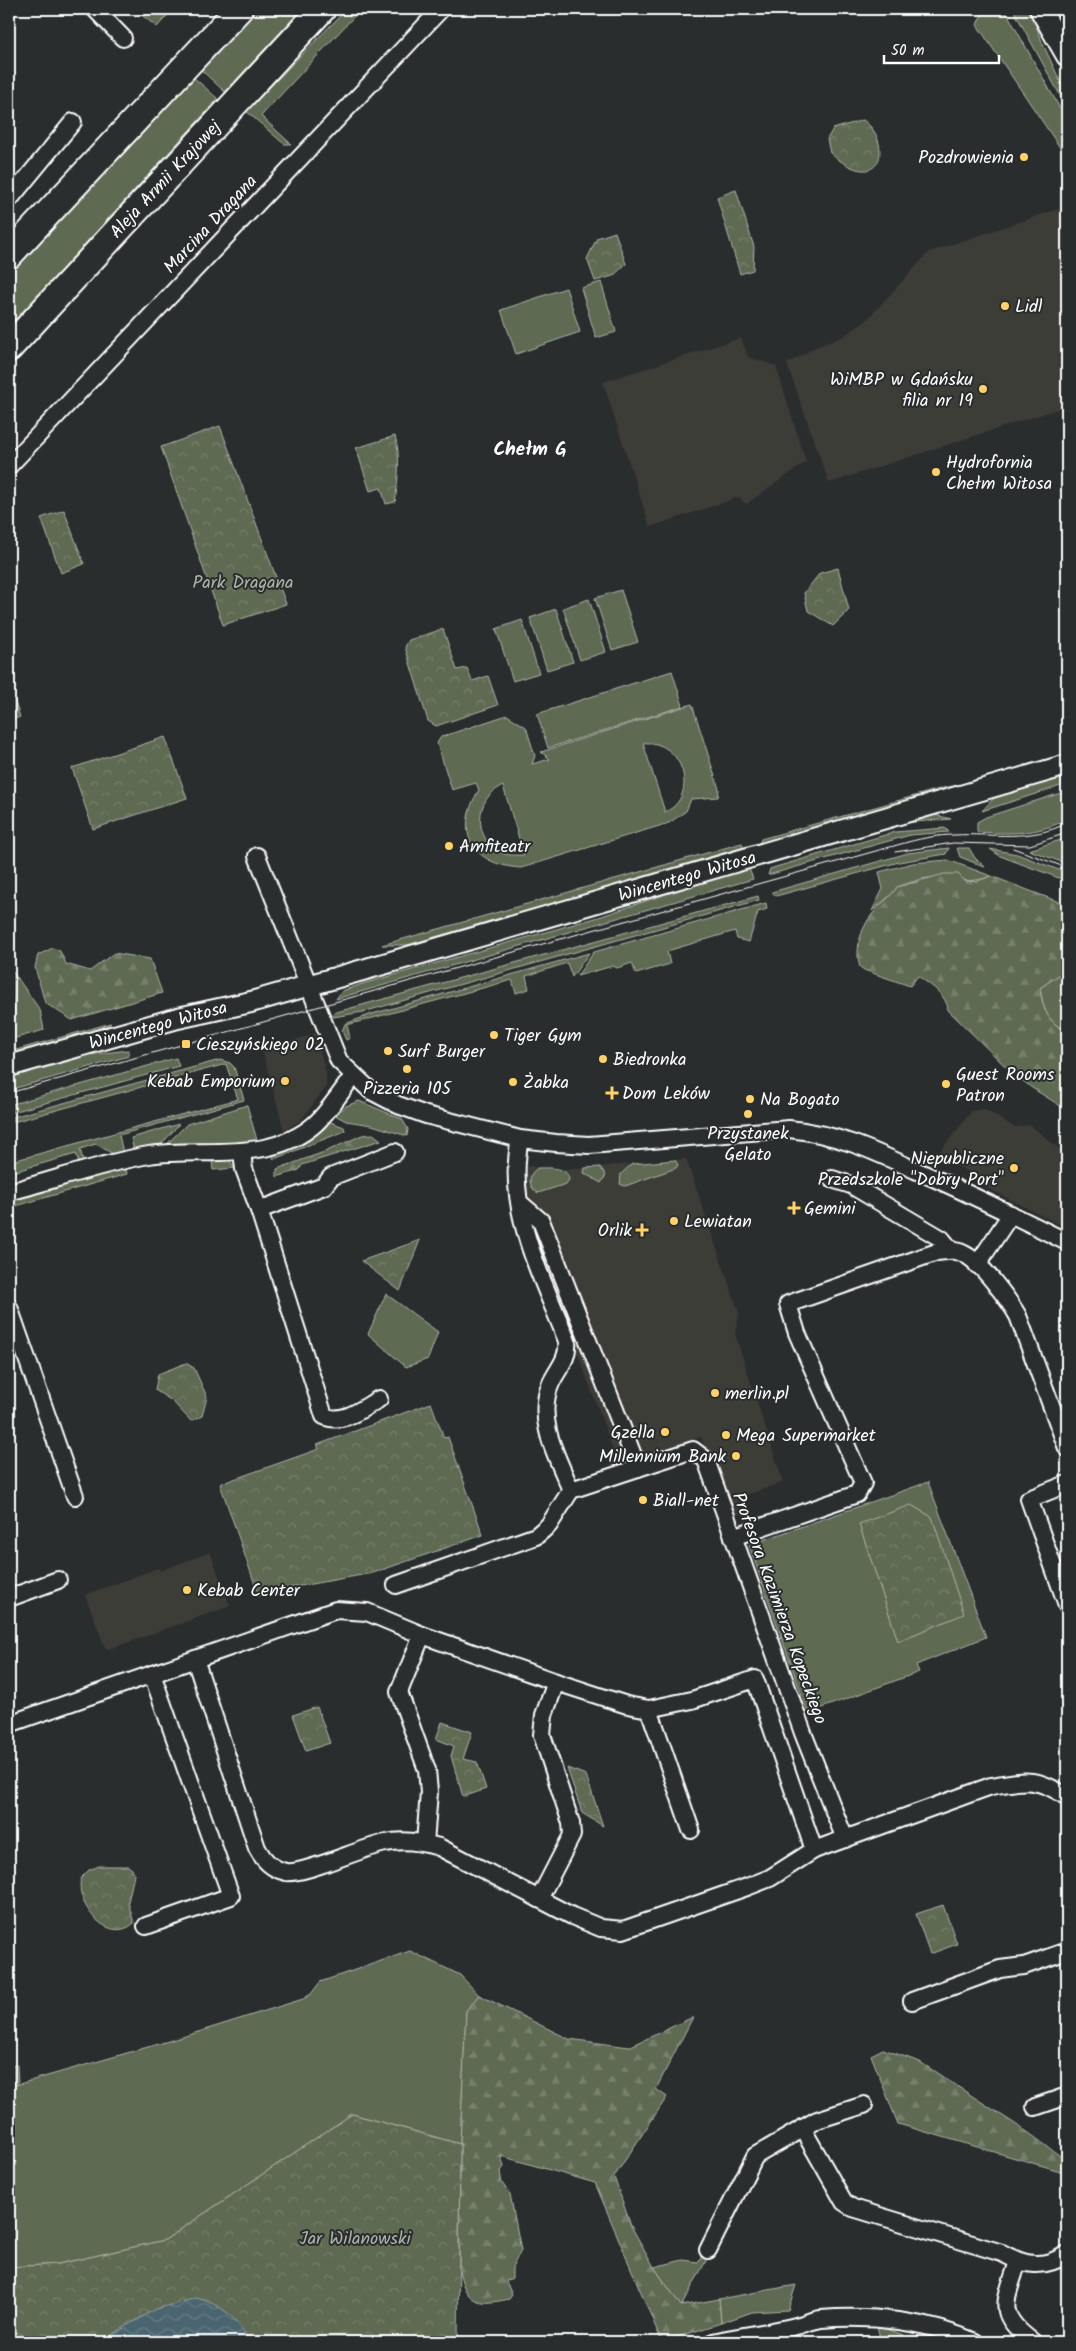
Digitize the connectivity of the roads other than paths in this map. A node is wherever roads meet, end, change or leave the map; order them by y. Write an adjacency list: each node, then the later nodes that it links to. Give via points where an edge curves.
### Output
1 (95, 9): 6 (street)
2 (240, 9): 10 (main road)
3 (322, 9): 11 (main road, Aleja Armii Krajowej)
4 (441, 9): 12 (street, Marcina Dragana)
5 (1040, 9): 7 (street)
6 (123, 38)
7 (1067, 56)
8 (73, 122): 9 (street)
9 (9, 200)
10 (9, 255)
11 (9, 348)
12 (9, 466)
13 (1067, 765): 15 (street, Wincentego Witosa)
14 (257, 856): 15 (street)
15 (307, 985): 16 (street, Wincentego Witosa); 17 (street, via 339,1061)
16 (9, 1066)
17 (353, 1076): 18 (street, via 372,1091 417,1112); 19 (street, via 308,1129 277,1144)
18 (520, 1138): 23 (street, via 516,1158); 25 (street, via 589,1145 789,1129 821,1132 858,1144)
19 (242, 1151): 22 (street, via 151,1155); 24 (street, via 244,1169)
20 (395, 1152): 24 (street, via 331,1177 324,1186)
21 (832, 1179): 27 (street, via 852,1185 942,1239)
22 (9, 1192)
23 (520, 1203): 32 (street, via 541,1221); 34 (street, via 522,1228 567,1341 565,1360 551,1382 543,1411)
24 (259, 1210): 30 (street, via 324,1416 331,1419 352,1415)
25 (1010, 1214): 26 (street); 28 (street)
26 (1067, 1242)
27 (952, 1250): 28 (street, via 966,1254); 36 (street, via 788,1304 797,1334 863,1483 857,1494)
28 (977, 1265): 31 (street, via 1008,1299 1018,1316)
29 (9, 1309): 35 (street)
30 (379, 1399)
31 (1067, 1448)
32 (638, 1468): 34 (street, Profesora Kazimierza Kopeckiego); 36 (street, Profesora Kazimierza Kopeckiego, via 693,1450 700,1454 706,1460)
33 (1067, 1484): 40 (street, via 1029,1499)
34 (572, 1490): 38 (street, via 549,1525 536,1536)
35 (75, 1496)
36 (733, 1537): 49 (street, Profesora Kazimierza Kopeckiego)
37 (58, 1580): 39 (street)
38 (396, 1584)
39 (9, 1598)
40 (1067, 1605)
41 (422, 1635): 42 (street, via 367,1612 336,1610); 44 (street); 50 (street, via 399,1692 427,1770 429,1792)
42 (194, 1659): 43 (street); 50 (street, via 257,1848 273,1868 295,1872 386,1843)
43 (152, 1674): 46 (street); 53 (street, via 231,1896)
44 (556, 1682): 45 (street, via 626,1705); 52 (street, via 544,1715 542,1735 572,1835)
45 (649, 1709): 48 (street); 51 (street, via 692,1700 755,1679)
46 (9, 1724)
47 (1067, 1797): 49 (street, via 1041,1782 1003,1784)
48 (691, 1830)
49 (844, 1839): 51 (street)
50 (425, 1842): 52 (street)
51 (814, 1850): 52 (street, via 770,1878 623,1930 601,1928)
52 (539, 1899)
53 (146, 1926)
54 (1067, 1951): 55 (street, via 1024,1966 1000,1969)
55 (912, 2001)
56 (1067, 2096): 58 (street)
57 (864, 2105): 59 (street)
58 (1035, 2107)
59 (802, 2128): 60 (street, via 755,2156); 62 (street, via 844,2202 853,2208 1002,2253)
60 (708, 2250)
61 (1067, 2254): 62 (street, via 1055,2262 1043,2264)
62 (1018, 2262): 65 (street, via 1006,2298 1007,2310 1013,2327)
63 (713, 2342): 64 (street, via 819,2320 857,2318 903,2322)
64 (975, 2342)
65 (1033, 2342)

